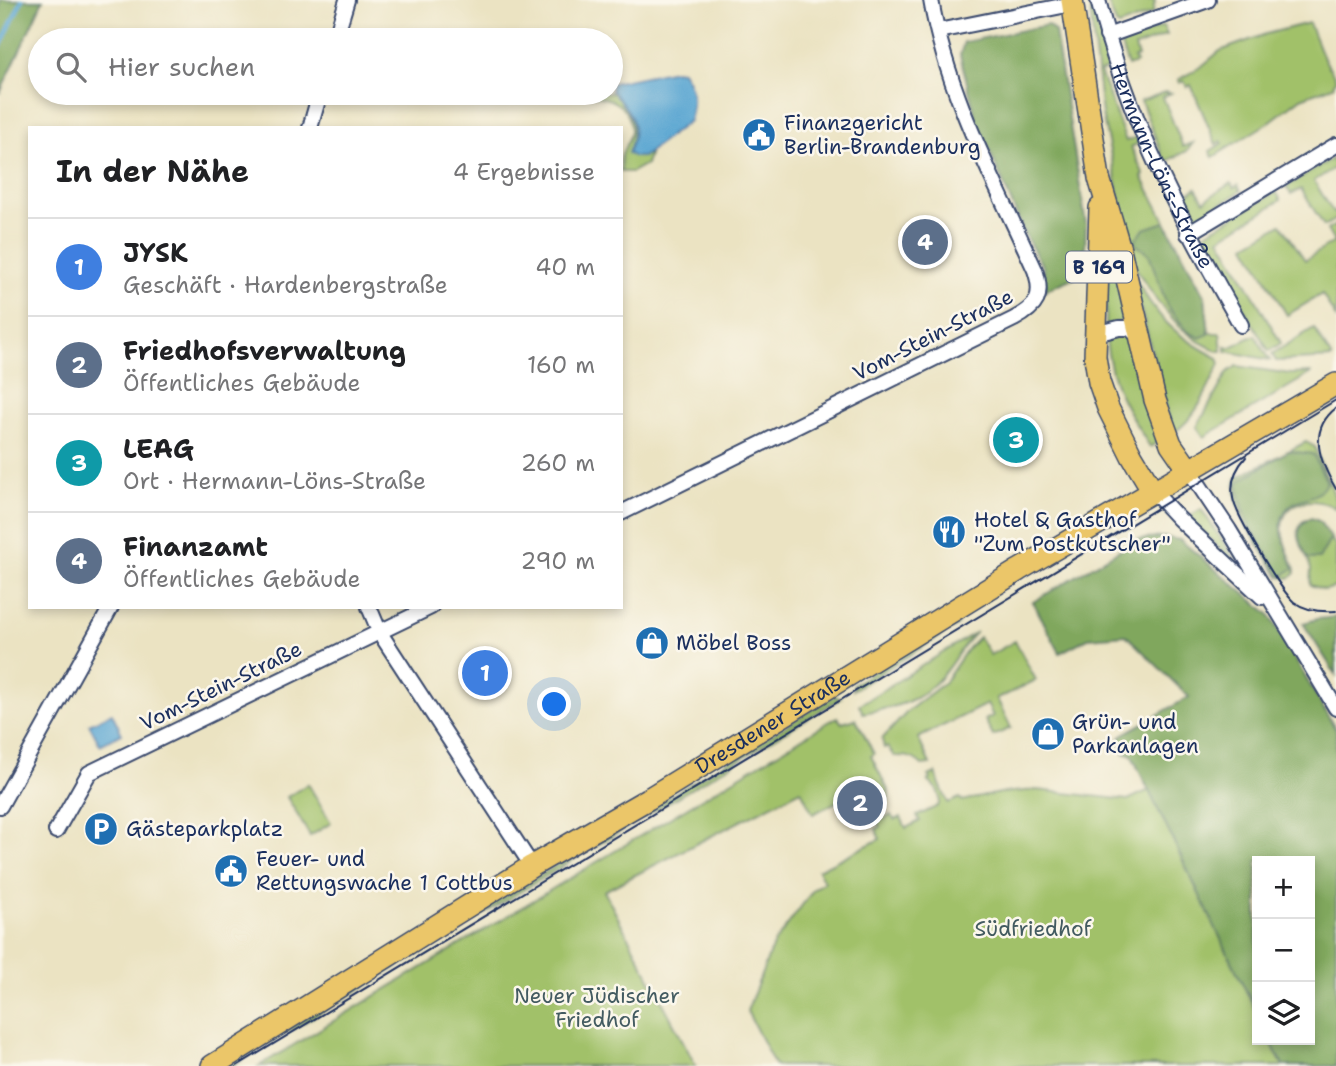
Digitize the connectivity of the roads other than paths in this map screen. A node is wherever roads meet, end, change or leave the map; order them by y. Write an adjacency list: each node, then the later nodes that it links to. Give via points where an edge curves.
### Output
1 (347, 0): 6 (street)
2 (931, 0): 7 (street, Vom-Stein-Straße)
3 (1098, 0): 8 (street, Hermann-Löns-Straße)
4 (1208, 0): 8 (street)
5 (1072, 2): 7 (street); 12 (main road, Hermann-Löns-Straße / B 169)
6 (339, 28)
7 (938, 31): 20 (street, Vom-Stein-Straße, via 970,125 1035,270 1040,293 1035,303 1014,320)
8 (1107, 36): 13 (street, Hermann-Löns-Straße, via 1128,101)
9 (317, 105): 10 (street)
10 (311, 126)
11 (1336, 145): 13 (street)
12 (1099, 178): 15 (main road, Hermann-Löns-Straße / B 169); 16 (main road, Hermann-Löns-Straße / B 169)
13 (1188, 234): 14 (street, Hermann-Löns-Straße)
14 (1241, 325)
15 (1096, 334): 16 (street, via 1130,328); 19 (main road, Hermann-Löns-Straße / B 169, via 1099,382 1108,408)
16 (1139, 337): 18 (main road, Hermann-Löns-Straße / B 169, via 1171,444)
17 (1336, 384): 18 (main road, Dresdener Straße)
18 (1189, 470): 19 (main road, Dresdener Straße); 24 (street, Hermann-Löns-Straße)
19 (1153, 491): 24 (street, Hermann-Löns-Straße); 29 (main road, Dresdener Straße)
20 (623, 512)
21 (110, 609): 27 (street)
22 (370, 609): 25 (street)
23 (427, 609): 25 (street, Vom-Stein-Straße)
24 (1278, 612): 26 (street, Hermann-Löns-Straße)
25 (380, 633): 28 (street, Vom-Stein-Straße, via 89,774); 29 (street)
26 (1336, 708)
27 (0, 806)
28 (56, 831)
29 (532, 866): 30 (main road, Dresdener Straße)
30 (212, 1066)

